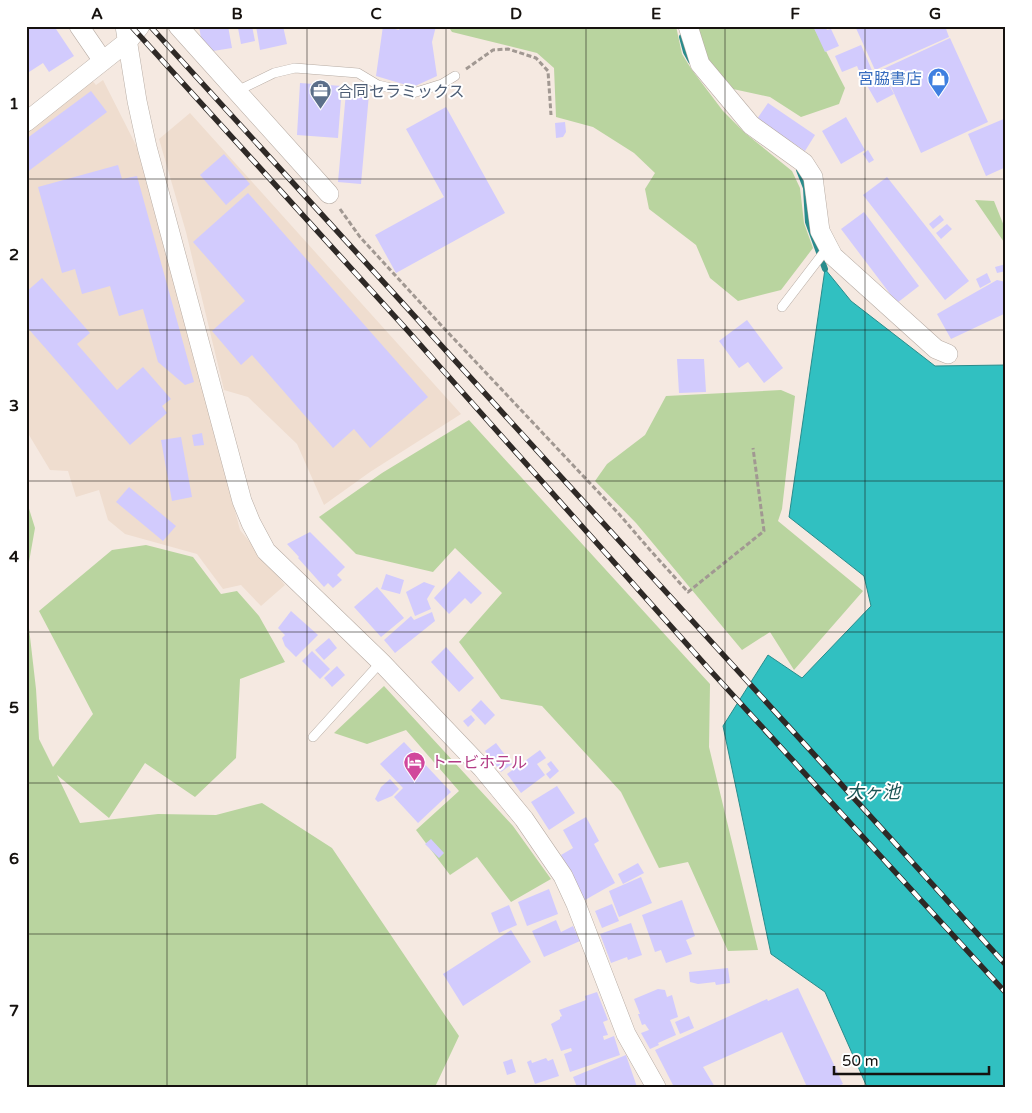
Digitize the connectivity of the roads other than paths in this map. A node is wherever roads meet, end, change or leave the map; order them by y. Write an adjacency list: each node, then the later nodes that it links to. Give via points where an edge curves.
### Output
1 (79, 26): 6 (street)
2 (140, 26): 5 (street)
3 (178, 26): 8 (street)
4 (688, 26): 11 (street, via 700,64 750,125 804,163 813,177 820,231)
5 (126, 34): 6 (street); 14 (street, via 147,147 242,501 266,551)
6 (103, 61): 9 (street)
7 (455, 76): 8 (lane, via 442,84 413,93 378,85 358,73 295,68 274,73)
8 (236, 91): 10 (street)
9 (26, 122)
10 (329, 194)
11 (828, 248): 12 (lane); 13 (street, via 908,326 936,350)
12 (782, 307)
13 (948, 354)
14 (381, 662): 15 (lane); 16 (street, via 482,768 524,819 563,876 626,1034)
15 (313, 737)
16 (656, 1087)

